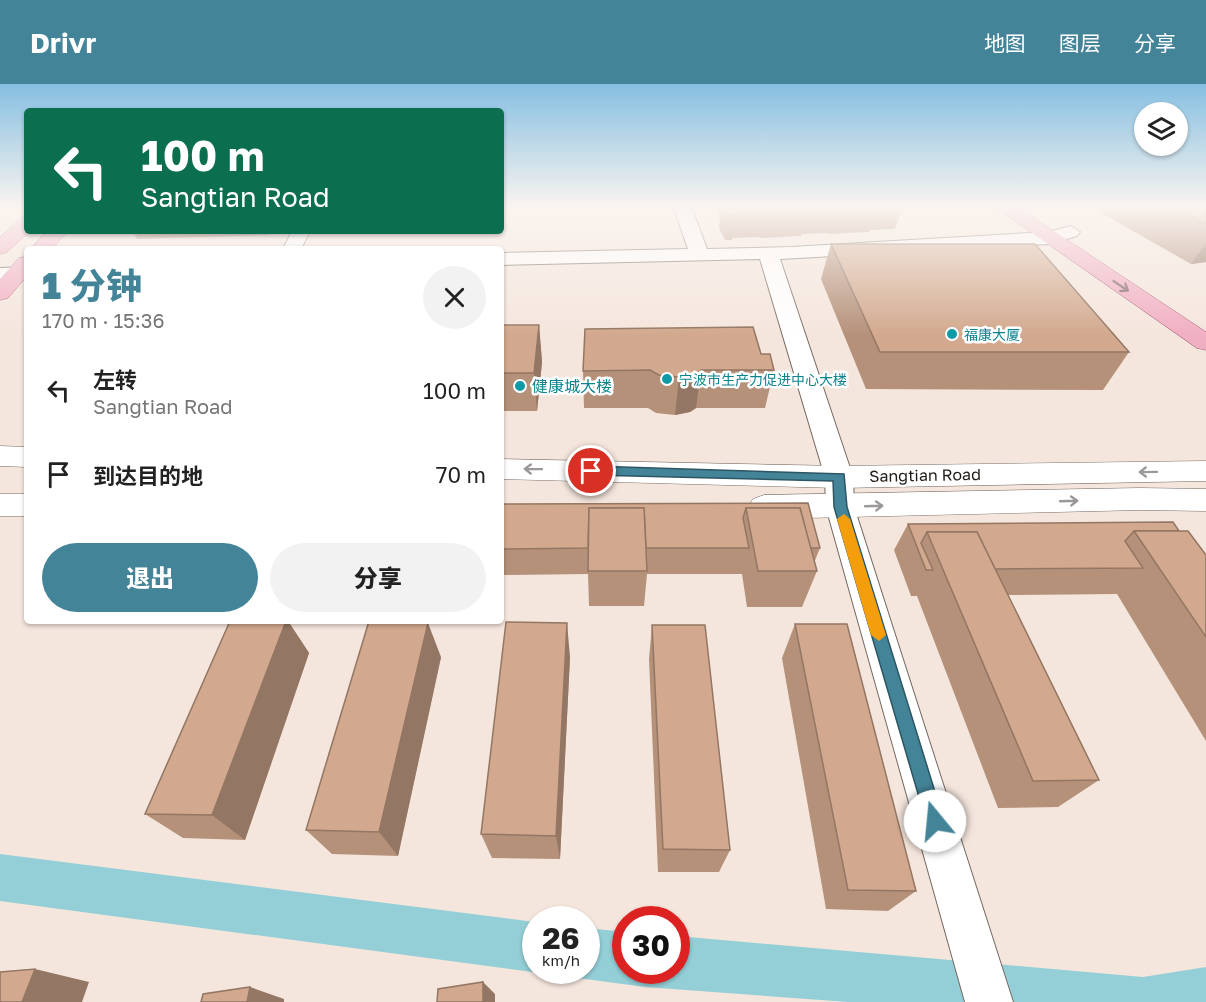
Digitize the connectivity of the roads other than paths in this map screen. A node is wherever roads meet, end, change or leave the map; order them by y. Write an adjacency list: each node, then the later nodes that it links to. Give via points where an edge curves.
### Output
1 (698, 249): 6 (street)
2 (846, 249): 5 (street)
3 (1066, 249): 11 (main road, one-way to 11)
4 (1098, 249): 9 (main road)
5 (768, 253): 6 (street); 16 (street)
6 (700, 255): 7 (street)
7 (504, 259)
8 (18, 271): 10 (main road)
9 (1158, 286)
10 (0, 293)
11 (1206, 343)
12 (0, 456): 13 (main road)
13 (24, 457)
14 (504, 468): 16 (main road, Sangtian Road, one-way to 14)
15 (1206, 471): 16 (main road, Sangtian Road, one-way to 16)
16 (840, 492): 17 (main road, Sangtian Road, one-way to 17); 20 (main road, Sangtian Road); 21 (street)
17 (1206, 500)
18 (0, 505): 19 (main road)
19 (24, 505)
20 (735, 507)
21 (989, 1002)

